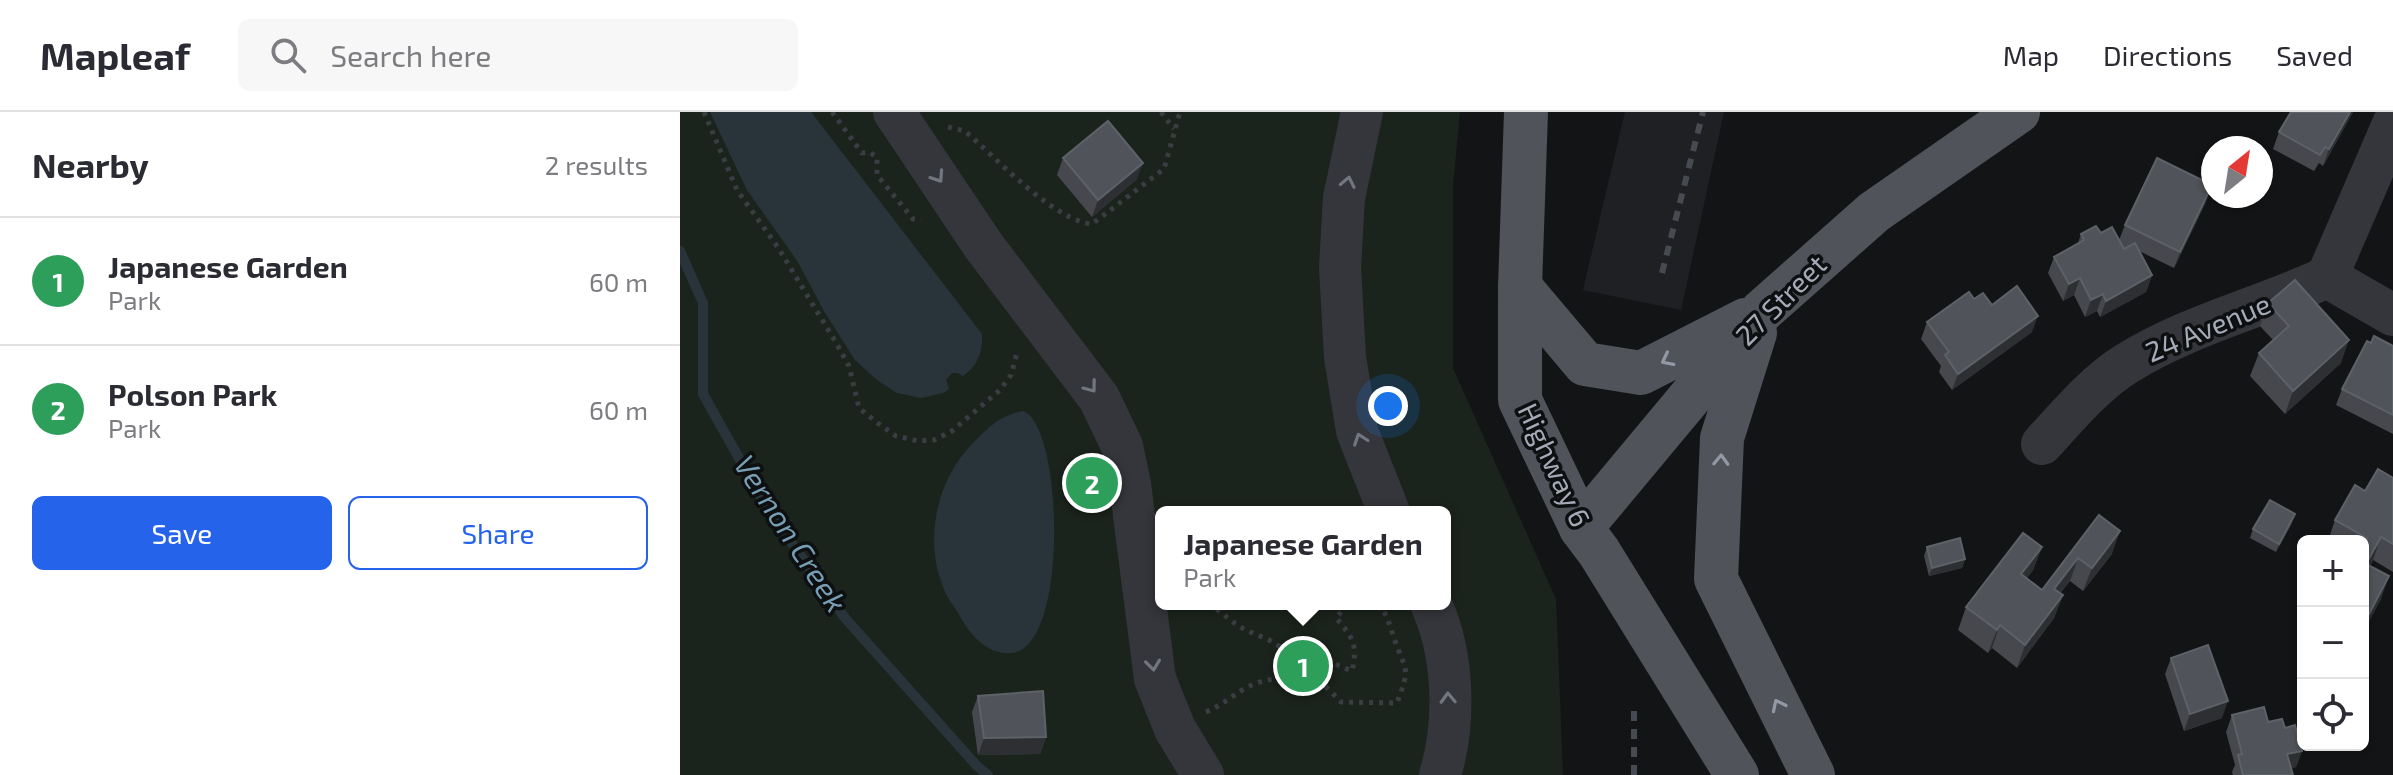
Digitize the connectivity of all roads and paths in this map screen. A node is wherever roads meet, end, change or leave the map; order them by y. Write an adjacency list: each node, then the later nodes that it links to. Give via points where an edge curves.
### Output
1 (704, 112): 16 (path, via 737,190 849,366 859,408 887,430 918,441 952,431 1000,390 1011,375)
2 (832, 112): 11 (path, via 862,153 877,157 877,175 913,219)
3 (1161, 112): 10 (path)
4 (1180, 112): 10 (path)
5 (1362, 112): 18 (street, one-way to 5, via 1357,431 1345,357 1340,267 1344,198)
6 (1526, 112): 13 (main road, Highway 6)
7 (2018, 112): 14 (main road, 27 Street, via 1874,212)
8 (902, 124): 10 (path, via 965,131 1049,205 1092,224 1164,169); 25 (street, one-way to 25, via 983,245 1099,398 1122,446 1155,679)
9 (2393, 124): 12 (street)
10 (1175, 130)
11 (926, 221)
12 (2327, 277): 15 (street); 17 (street, 24 Avenue, via 2180,335 2124,365)
13 (1520, 287): 14 (main road, one-way to 13, via 1641,373 1585,364); 19 (main road, Highway 6, via 1520,400)
14 (1761, 312): 19 (main road, 27 Street); 29 (main road, one-way to 14, via 1716,579 1722,438)
15 (2393, 315)
16 (1020, 340)
17 (2042, 444)
18 (1387, 506)
19 (1581, 528): 28 (main road, Highway 6)
20 (1220, 610): 24 (path, via 1284,652)
21 (1341, 610): 24 (path, via 1336,618 1357,652 1352,671 1316,656 1297,660)
22 (1383, 610): 24 (path, via 1407,664 1397,703 1341,702 1324,685)
23 (1434, 610): 27 (street, one-way to 23, via 1449,731 1448,669)
24 (1297, 679): 25 (path, via 1244,688 1206,712)
25 (1163, 699): 26 (street)
26 (1203, 775)
27 (1440, 775)
28 (1737, 775)
29 (1813, 775)

